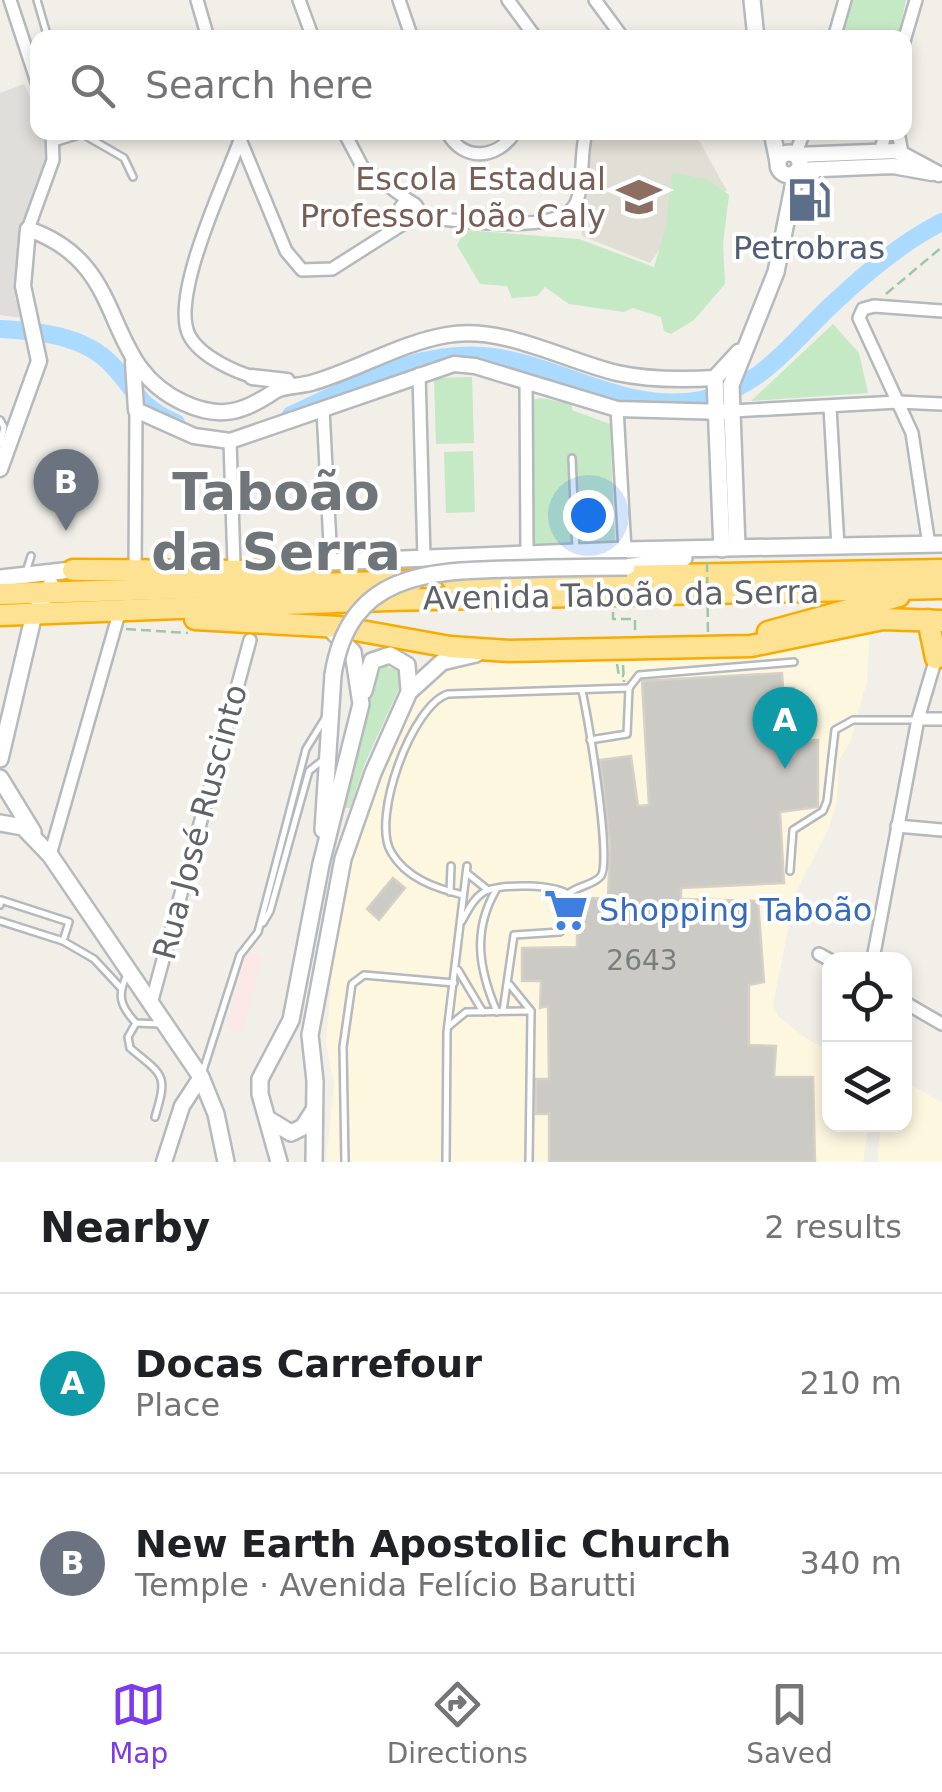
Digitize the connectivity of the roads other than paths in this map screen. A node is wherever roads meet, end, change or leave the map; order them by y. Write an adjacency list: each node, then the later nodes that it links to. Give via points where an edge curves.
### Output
1 (10, 0): 20 (street)
2 (37, 0): 11 (lane)
3 (197, 0): 12 (street)
4 (299, 0): 13 (street)
5 (399, 0): 14 (street)
6 (508, 0): 15 (street)
7 (595, 0): 16 (street)
8 (752, 0): 17 (main road)
9 (845, 0): 18 (street)
10 (916, 0): 19 (street)
11 (46, 30)
12 (206, 30)
13 (310, 30)
14 (409, 30)
15 (530, 30)
16 (617, 30)
17 (755, 30)
18 (836, 30)
19 (907, 30)
20 (30, 61)
21 (53, 140): 41 (street, via 53,160)
22 (91, 140): 39 (lane, via 124,158)
23 (237, 140): 46 (street, via 184,311 190,339 200,349)
24 (240, 140): 40 (street, via 294,265 312,273 371,246)
25 (348, 140): 40 (street, via 363,168)
26 (454, 140): 27 (street, via 477,154)
27 (506, 140)
28 (585, 140): 40 (street, via 577,201 565,216 535,224)
29 (777, 140): 36 (main road)
30 (784, 140): 36 (main road)
31 (800, 140): 36 (street)
32 (884, 140): 34 (street)
33 (900, 140): 35 (street)
34 (880, 152): 35 (street); 36 (street)
35 (902, 152): 37 (street); 38 (street)
36 (791, 160): 37 (street); 48 (main road, via 770,291)
37 (893, 166): 38 (street)
38 (940, 175)
39 (134, 177)
40 (408, 211)
41 (28, 228): 43 (street, via 90,269); 65 (street, via 22,267 38,344 36,376)
42 (942, 311): 45 (street, via 862,309 859,323)
43 (134, 367): 54 (street); 58 (street, via 186,404 222,414)
44 (419, 374): 47 (street, via 454,364); 59 (street); 72 (street)
45 (882, 375): 51 (street); 52 (street)
46 (252, 377): 49 (street); 50 (street); 58 (street)
47 (526, 382): 56 (street); 70 (street)
48 (726, 382): 49 (street, via 620,374 502,339 451,334); 57 (main road)
49 (307, 384): 50 (street)
50 (276, 388): 58 (street)
51 (898, 402): 52 (street); 53 (street); 61 (street)
52 (860, 404): 55 (street)
53 (936, 404): 61 (street)
54 (136, 405): 62 (street, via 194,436); 76 (street)
55 (830, 407): 57 (street); 67 (street)
56 (617, 409): 57 (street); 73 (street)
57 (725, 409): 69 (main road, via 728,500)
58 (247, 410)
59 (323, 410): 62 (street); 74 (street)
60 (0, 420): 63 (lane)
61 (912, 433): 66 (street)
62 (230, 441): 75 (street)
63 (0, 445)
64 (572, 458): 68 (lane)
65 (0, 469)
66 (936, 544): 67 (main road)
67 (838, 548): 69 (main road)
68 (576, 552): 70 (main road); 73 (main road)
69 (718, 552): 73 (main road)
70 (526, 554): 72 (main road)
71 (31, 556): 79 (lane)
72 (424, 558): 74 (main road)
73 (626, 558): 101 (main road, bridge, via 403,579 359,613 338,650)
74 (331, 563): 75 (main road)
75 (234, 566): 76 (main road)
76 (138, 568): 78 (highway); 81 (highway, via 278,571); 86 (street)
77 (942, 570): 81 (highway, Avenida Taboão da Serra)
78 (65, 571): 79 (main road); 85 (main road)
79 (24, 577): 80 (main road)
80 (0, 578)
81 (346, 584): 86 (highway, Avenida Taboão da Serra)
82 (942, 588): 83 (highway, Avenida Taboão da Serra)
83 (916, 589): 87 (highway, Avenida Taboão da Serra, via 302,602); 93 (highway)
84 (0, 594): 85 (highway, Avenida Taboão da Serra)
85 (46, 594): 86 (highway, Avenida Taboão da Serra); 88 (main road)
86 (122, 611): 87 (highway, Avenida Taboão da Serra); 88 (highway, Avenida Taboão da Serra); 114 (street)
87 (144, 612): 91 (highway)
88 (34, 614): 89 (highway, Avenida Taboão da Serra); 105 (main road)
89 (0, 615)
90 (935, 620): 93 (highway, via 883,619 779,642); 95 (highway)
91 (316, 626): 94 (highway); 100 (main road, via 348,642)
92 (250, 640): 133 (street, Rua José Ruscinto)
93 (711, 640): 94 (highway)
94 (509, 651): 99 (main road, via 442,662)
95 (939, 655): 102 (street)
96 (794, 662): 97 (lane, via 640,674)
97 (626, 688): 98 (lane); 104 (lane, via 627,734)
98 (582, 691): 104 (lane); 119 (lane, via 448,694 428,704 388,794 385,831 400,865)
99 (409, 692): 100 (main road, via 407,665 379,657 368,666); 143 (main road, via 342,859 310,1035)
100 (361, 704): 115 (main road)
101 (330, 712): 106 (main road); 125 (lane, via 306,749)
102 (918, 719): 103 (street); 111 (street); 117 (lane, via 853,720 834,730 827,801 794,830)
103 (942, 719)
104 (590, 740): 120 (lane, via 604,862 600,878)
105 (0, 760)
106 (326, 760): 115 (main road); 125 (lane, via 311,765 270,911)
107 (0, 778): 109 (main road)
108 (0, 810): 109 (main road)
109 (22, 815): 113 (main road)
110 (0, 823): 113 (main road, via 17,824)
111 (898, 826): 112 (street); 127 (street)
112 (942, 830)
113 (34, 836): 114 (main road)
114 (50, 856): 129 (main road)
115 (322, 864): 144 (main road, via 290,1020 260,1079)
116 (451, 866): 119 (lane)
117 (790, 871)
118 (492, 890): 120 (lane, via 555,888); 121 (lane, via 466,868); 124 (lane, via 475,900); 136 (lane, via 480,934 484,980)
119 (450, 892): 121 (lane)
120 (568, 894): 131 (lane, via 560,932 514,936)
121 (463, 895): 124 (lane)
122 (0, 905): 126 (lane, via 1,900 69,922)
123 (0, 921): 126 (lane)
124 (460, 924): 128 (lane)
125 (260, 925): 142 (lane, via 240,955)
126 (63, 941): 132 (lane, via 94,959)
127 (874, 952)
128 (457, 968): 130 (lane); 137 (lane)
129 (129, 972): 132 (lane); 133 (main road)
130 (454, 983): 141 (lane); 150 (lane, via 364,976 352,984 344,1047)
131 (510, 985): 135 (lane); 136 (lane)
132 (120, 988): 138 (lane, via 120,1002)
133 (151, 1004): 139 (main road)
134 (912, 1007): 140 (street)
135 (531, 1010): 136 (lane); 152 (lane)
136 (500, 1011): 137 (lane)
137 (483, 1012): 141 (lane, via 462,1014)
138 (136, 1022): 139 (lane); 145 (lane, via 130,1048 165,1083)
139 (164, 1024): 142 (main road)
140 (942, 1024)
141 (448, 1027): 151 (lane)
142 (201, 1077): 146 (main road); 147 (street, via 182,1106)
143 (316, 1106): 144 (main road, via 303,1128 291,1133); 149 (main road)
144 (266, 1116): 148 (main road)
145 (155, 1117)
146 (222, 1157)
147 (164, 1162)
148 (279, 1162)
149 (314, 1162)
150 (346, 1162)
151 (446, 1162)
152 (528, 1162)

